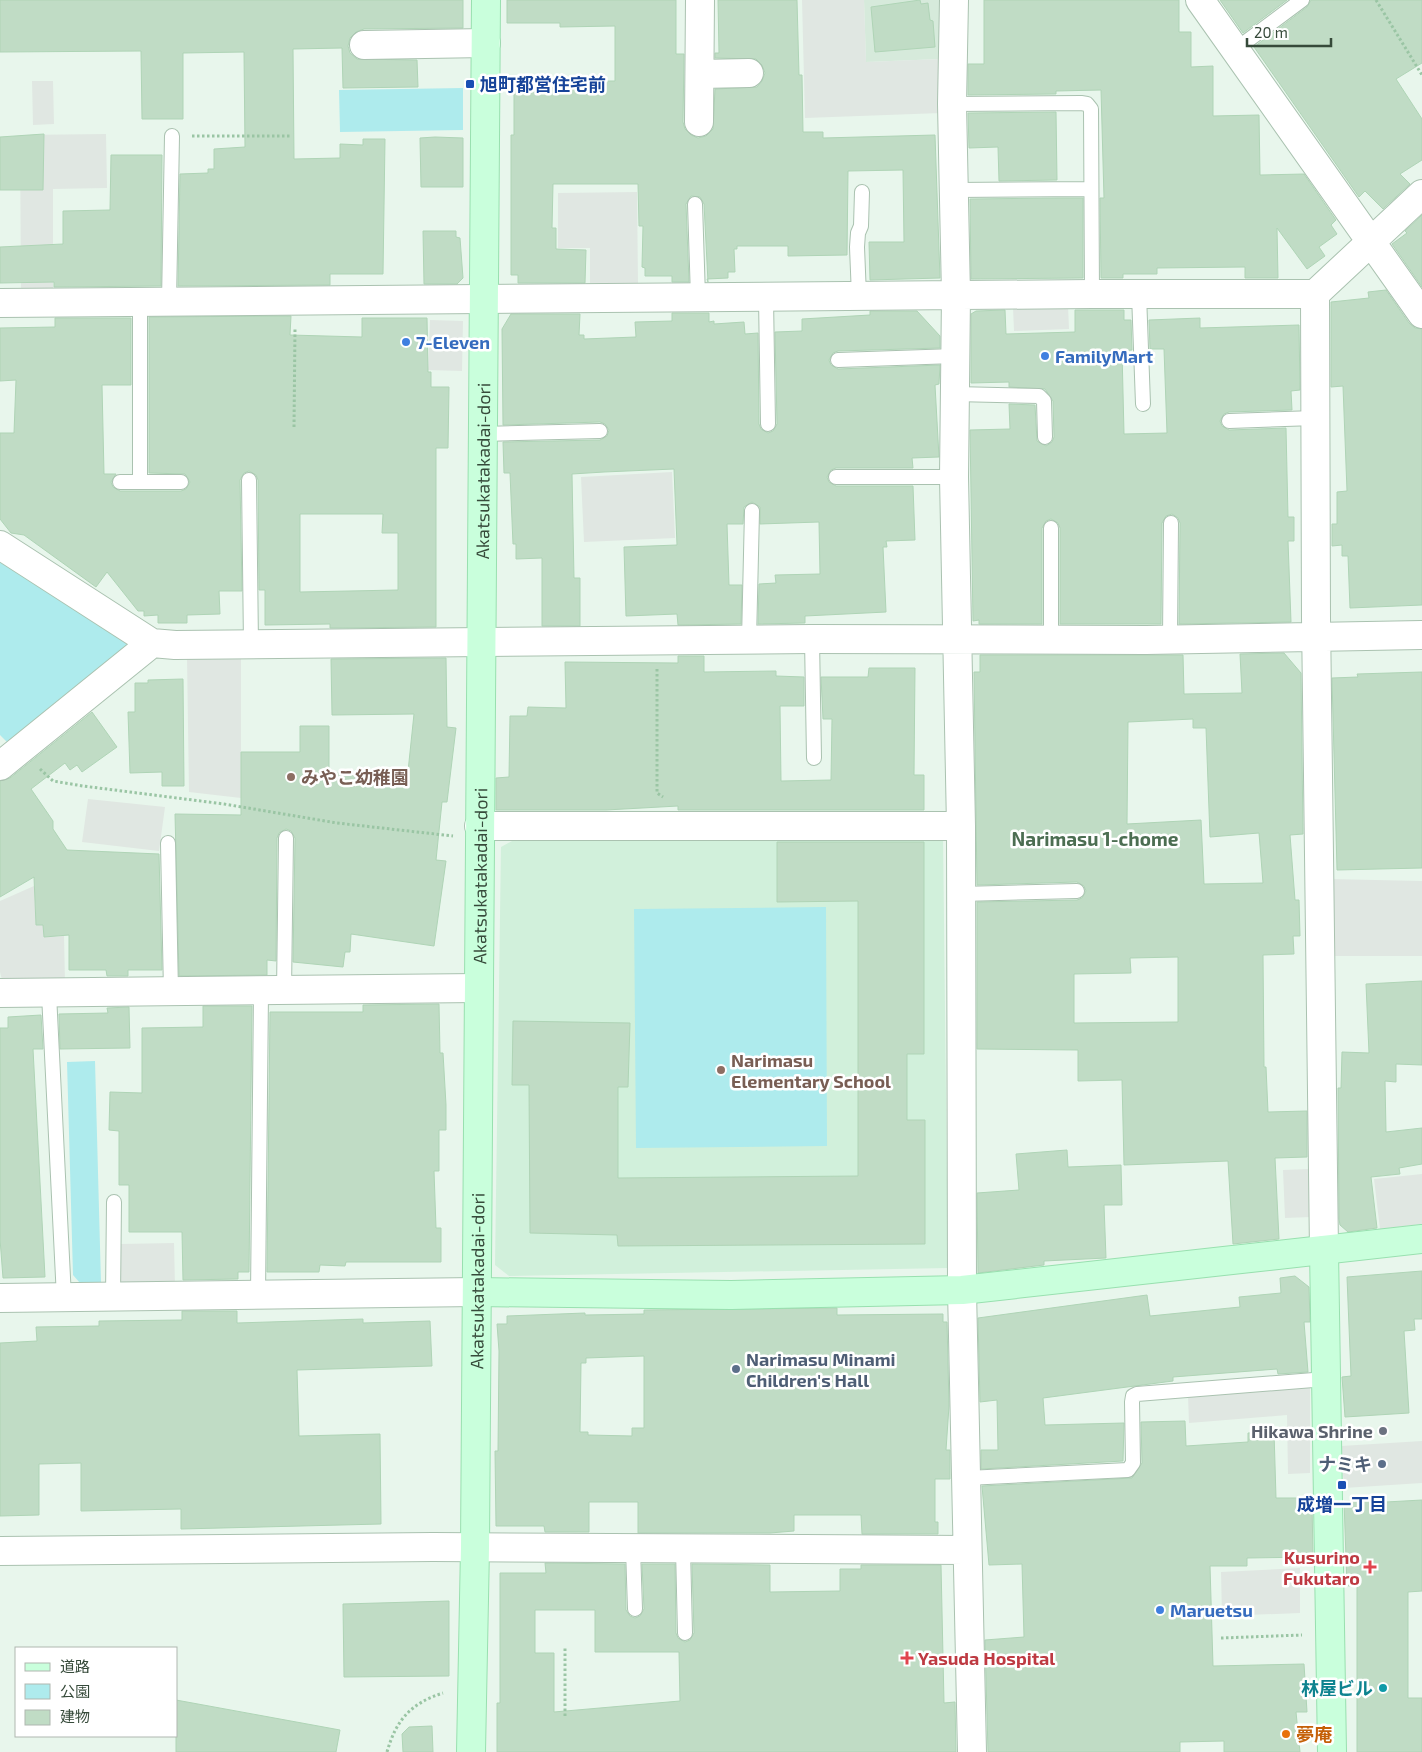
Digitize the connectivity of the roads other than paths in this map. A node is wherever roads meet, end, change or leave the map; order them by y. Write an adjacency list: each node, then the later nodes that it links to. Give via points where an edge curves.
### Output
1 (486, 0): 6 (street, Akatsukatakadai-dori)
2 (700, 0): 10 (street)
3 (954, 0): 11 (street)
4 (1200, 0): 8 (street)
5 (1302, 0): 8 (lane)
6 (486, 43): 7 (street); 27 (street, Akatsukatakadai-dori)
7 (364, 45)
8 (1235, 50): 19 (street)
9 (749, 73): 10 (street)
10 (700, 74): 12 (street)
11 (952, 104): 14 (lane, via 1087,104 1091,109); 15 (street)
12 (699, 122)
13 (172, 136): 29 (lane)
14 (1091, 189): 15 (lane); 20 (lane)
15 (954, 190): 23 (street)
16 (862, 192): 24 (lane, via 862,226 857,246)
17 (1422, 194): 19 (street)
18 (695, 204): 25 (lane)
19 (1372, 243): 22 (street); 31 (street)
20 (1092, 294): 21 (street); 23 (street)
21 (1139, 294): 22 (street); 35 (lane)
22 (1315, 294): 36 (street)
23 (956, 295): 24 (street); 32 (street)
24 (859, 296): 26 (street)
25 (698, 297): 26 (street); 27 (street)
26 (766, 298): 38 (lane)
27 (485, 299): 29 (street); 40 (street, Akatsukatakadai-dori)
28 (140, 302): 29 (street); 30 (street); 45 (lane)
29 (169, 302)
30 (0, 303)
31 (1422, 314)
32 (955, 356): 33 (lane); 34 (street)
33 (838, 360)
34 (955, 394): 41 (lane, via 1039,396 1044,401); 43 (street)
35 (1143, 404)
36 (1316, 418): 37 (lane); 53 (street)
37 (1228, 421)
38 (768, 424)
39 (600, 431): 40 (lane)
40 (483, 434): 60 (street, Akatsukatakadai-dori)
41 (1045, 437)
42 (836, 477): 43 (lane)
43 (954, 477): 58 (street)
44 (248, 480): 61 (lane)
45 (140, 481): 46 (lane); 47 (lane)
46 (120, 482)
47 (181, 482)
48 (752, 511): 56 (lane)
49 (1171, 523): 54 (lane)
50 (1051, 528): 57 (lane)
51 (0, 545): 59 (street)
52 (1422, 636): 53 (street)
53 (1317, 637): 54 (street); 77 (street)
54 (1170, 638): 57 (street)
55 (812, 639): 56 (street); 58 (street); 63 (lane)
56 (749, 640): 60 (street)
57 (1051, 640): 58 (street)
58 (957, 641): 65 (street)
59 (152, 643): 61 (street); 62 (street)
60 (480, 643): 61 (street); 64 (street, Akatsukatakadai-dori)
61 (251, 645)
62 (10, 758)
63 (814, 758)
64 (479, 826): 65 (street); 70 (street, Akatsukatakadai-dori)
65 (960, 826): 69 (street)
66 (286, 838): 71 (lane)
67 (168, 844): 72 (lane)
68 (1077, 891): 69 (lane)
69 (961, 894): 78 (street)
70 (478, 988): 71 (street); 79 (street, Akatsukatakadai-dori)
71 (273, 991): 72 (street); 80 (lane)
72 (171, 992): 74 (street)
73 (0, 993): 74 (street)
74 (50, 994): 83 (lane)
75 (114, 1202): 81 (lane)
76 (1422, 1239): 77 (street)
77 (1324, 1250): 78 (street); 84 (street)
78 (962, 1290): 79 (street, via 731,1295); 85 (street)
79 (477, 1292): 80 (street); 86 (street, Akatsukatakadai-dori)
80 (258, 1296): 81 (street)
81 (114, 1297): 83 (street)
82 (0, 1298): 83 (street)
83 (64, 1298)
84 (1326, 1379): 85 (lane, via 1138,1394 1133,1396 1132,1402 1133,1464 1128,1470); 95 (street)
85 (967, 1478): 89 (street)
86 (475, 1548): 87 (street); 90 (street); 93 (street, Akatsukatakadai-dori)
87 (633, 1549): 88 (street); 91 (lane)
88 (683, 1549): 89 (street); 92 (lane)
89 (966, 1550): 94 (street)
90 (0, 1551)
91 (635, 1610)
92 (685, 1633)
93 (471, 1752)
94 (972, 1752)
95 (1332, 1752)

